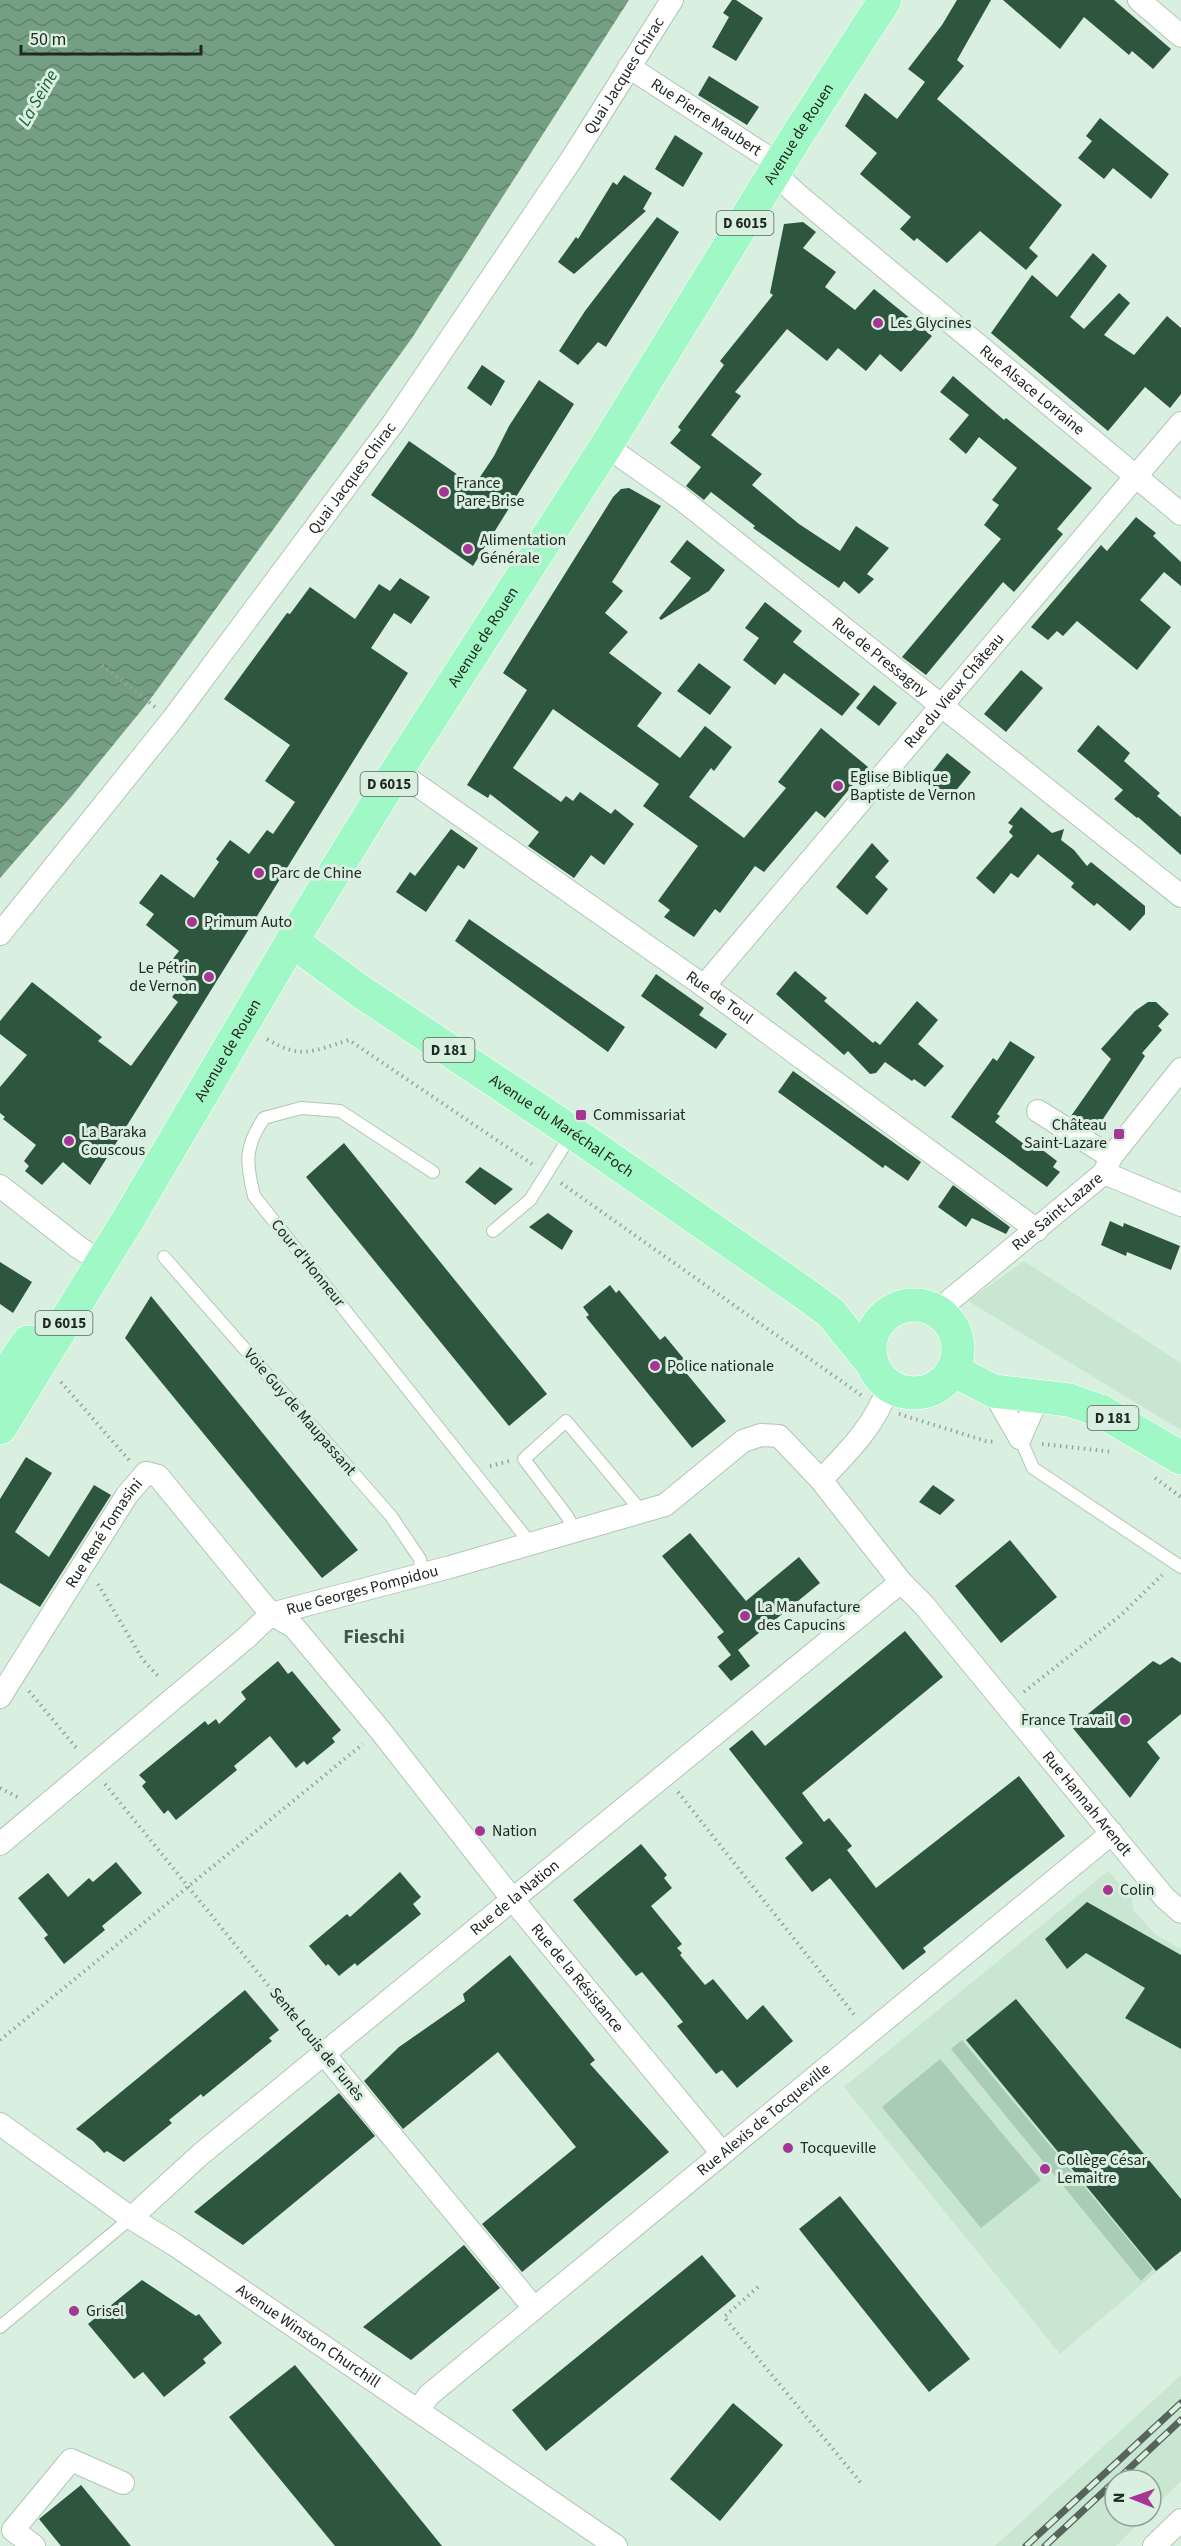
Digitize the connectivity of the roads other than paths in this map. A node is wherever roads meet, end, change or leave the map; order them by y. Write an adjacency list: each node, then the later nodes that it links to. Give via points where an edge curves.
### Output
1 (672, 0): 5 (street, Quai Jacques Chirac)
2 (885, 0): 6 (main road, Avenue de Rouen / D 6015)
3 (1139, 0): 4 (street)
4 (1181, 36)
5 (629, 68): 6 (street, Rue Pierre Maubert, via 769,158); 14 (street, Quai Jacques Chirac, via 394,422 172,720)
6 (777, 171): 8 (main road, Avenue de Rouen / D 6015); 9 (street, Rue Alsace Lorraine, via 799,196)
7 (1181, 423): 9 (street, Rue du Vieux Château)
8 (606, 446): 11 (street, Rue de Pressagny, via 680,498); 12 (main road, Avenue de Rouen / D 6015)
9 (1137, 476): 10 (street, Rue Alsace Lorraine); 11 (street, Rue du Vieux Château)
10 (1181, 514)
11 (941, 705): 13 (street, Rue de Pressagny); 16 (street, Rue du Vieux Château)
12 (397, 771): 15 (main road, Avenue de Rouen / D 6015); 16 (street, Rue de Toul)
13 (1181, 896)
14 (0, 934)
15 (291, 941): 19 (main road, Avenue du Maréchal Foch / D 181); 27 (main road, Avenue de Rouen / D 6015, via 129,1218)
16 (704, 986): 24 (street, Rue de Toul)
17 (1181, 1069): 20 (street, Rue Saint-Lazare)
18 (1038, 1111): 20 (street)
19 (572, 1132): 25 (lane, via 530,1200); 29 (main road, Avenue du Maréchal Foch / D 181)
20 (1107, 1165): 23 (street); 24 (street, Rue Saint-Lazare)
21 (433, 1172): 43 (lane, Cour d'Honneur, via 340,1111 301,1108 264,1118 248,1147 254,1196)
22 (0, 1186): 27 (street)
23 (1181, 1205)
24 (1037, 1230): 28 (street, Rue Saint-Lazare)
25 (493, 1231)
26 (164, 1257): 45 (lane, Voie Guy de Maupassant, via 391,1516 420,1559)
27 (97, 1260): 32 (main road, Avenue de Rouen / D 6015, via 38,1328); 36 (main road, Avenue de Rouen / D 6015)
28 (937, 1311): 30 (main road, via 912,1305 899,1307); 31 (main road, via 951,1325 958,1342)
29 (831, 1313): 30 (main road, Avenue du Maréchal Foch / D 181); 33 (main road, Avenue du Maréchal Foch / D 181)
30 (885, 1316): 33 (main road, via 871,1336)
31 (953, 1370): 33 (main road, via 930,1391 916,1394); 34 (main road, D 181)
32 (0, 1383)
33 (881, 1386): 40 (street, via 867,1430)
34 (993, 1391): 35 (main road, D 181); 38 (street)
35 (1038, 1397): 38 (street); 39 (main road, D 181, via 1069,1400 1101,1411)
36 (0, 1428)
37 (743, 1441): 40 (street, Rue Hannah Arendt, via 760,1435 779,1436); 41 (street, Rue Georges Pompidou, via 664,1505)
38 (1031, 1441): 44 (lane, via 1033,1468)
39 (1181, 1458)
40 (820, 1480): 46 (street, Rue Hannah Arendt)
41 (642, 1512): 42 (street, Rue Georges Pompidou); 42 (lane, via 566,1421 524,1459)
42 (575, 1531): 43 (street, Rue Georges Pompidou)
43 (531, 1544): 45 (street, Rue Georges Pompidou)
44 (1181, 1566)
45 (422, 1574): 47 (street, Rue Georges Pompidou)
46 (901, 1582): 49 (street, Rue Hannah Arendt); 51 (street, Rue de la Nation)
47 (271, 1614): 48 (street, Rue René Tomasini, via 158,1476 146,1473 127,1495); 50 (street, Rue Georges Pompidou); 51 (street, Rue de la Résistance, via 294,1627)
48 (0, 1697)
49 (1112, 1833): 52 (street, Rue Hannah Arendt); 55 (street, Rue Alexis de Tocqueville)
50 (0, 1844)
51 (513, 1900): 53 (street, Rue de la Nation); 55 (street, Rue de la Résistance)
52 (1181, 1912)
53 (324, 2054): 56 (street, Rue de la Nation, via 201,2154); 57 (street, Sente Louis de Funès)
54 (0, 2124): 56 (street, Avenue Winston Churchill)
55 (722, 2153): 57 (street, Rue Alexis de Tocqueville)
56 (131, 2218): 58 (lane); 59 (street, Avenue Winston Churchill)
57 (534, 2308): 59 (street, Rue Alexis de Tocqueville, via 429,2395)
58 (0, 2327)
59 (417, 2410): 63 (street, Avenue Winston Churchill)
60 (123, 2483): 62 (street, via 71,2460 13,2530)
61 (1180, 2522): 64 (street)
62 (34, 2546)
63 (616, 2546)
64 (1154, 2546)

